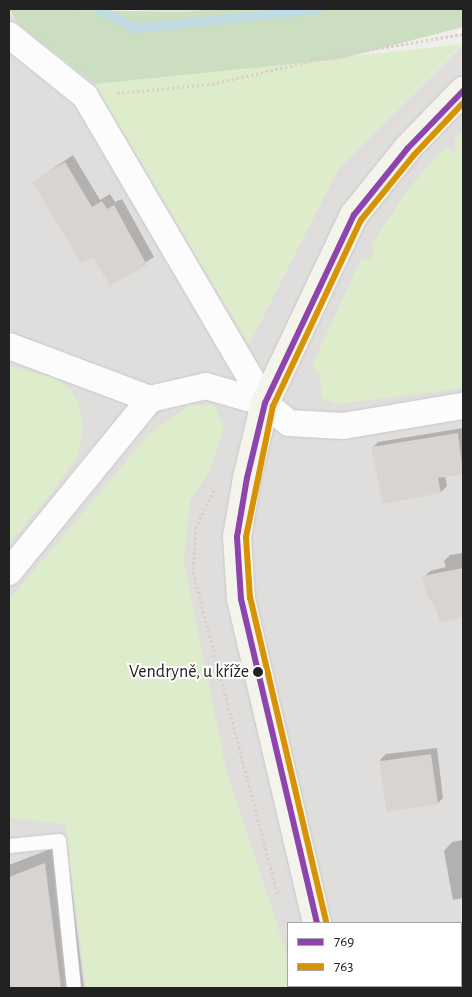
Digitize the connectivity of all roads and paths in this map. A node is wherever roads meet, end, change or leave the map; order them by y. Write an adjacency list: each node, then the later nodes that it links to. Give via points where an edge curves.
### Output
1 (463, 34): 4 (path, via 332,56 212,84)
2 (9, 35): 4 (street)
3 (463, 91): 7 (street, via 407,149 354,215)
4 (85, 96): 7 (street)
5 (9, 346): 6 (street)
6 (150, 398): 7 (street, via 206,386); 9 (street)
7 (264, 402): 8 (street, via 289,423 342,426); 11 (street, via 237,537 241,599)
8 (463, 406)
9 (9, 572)
10 (9, 846): 12 (lane, via 59,841)
11 (317, 922)
12 (74, 988)

